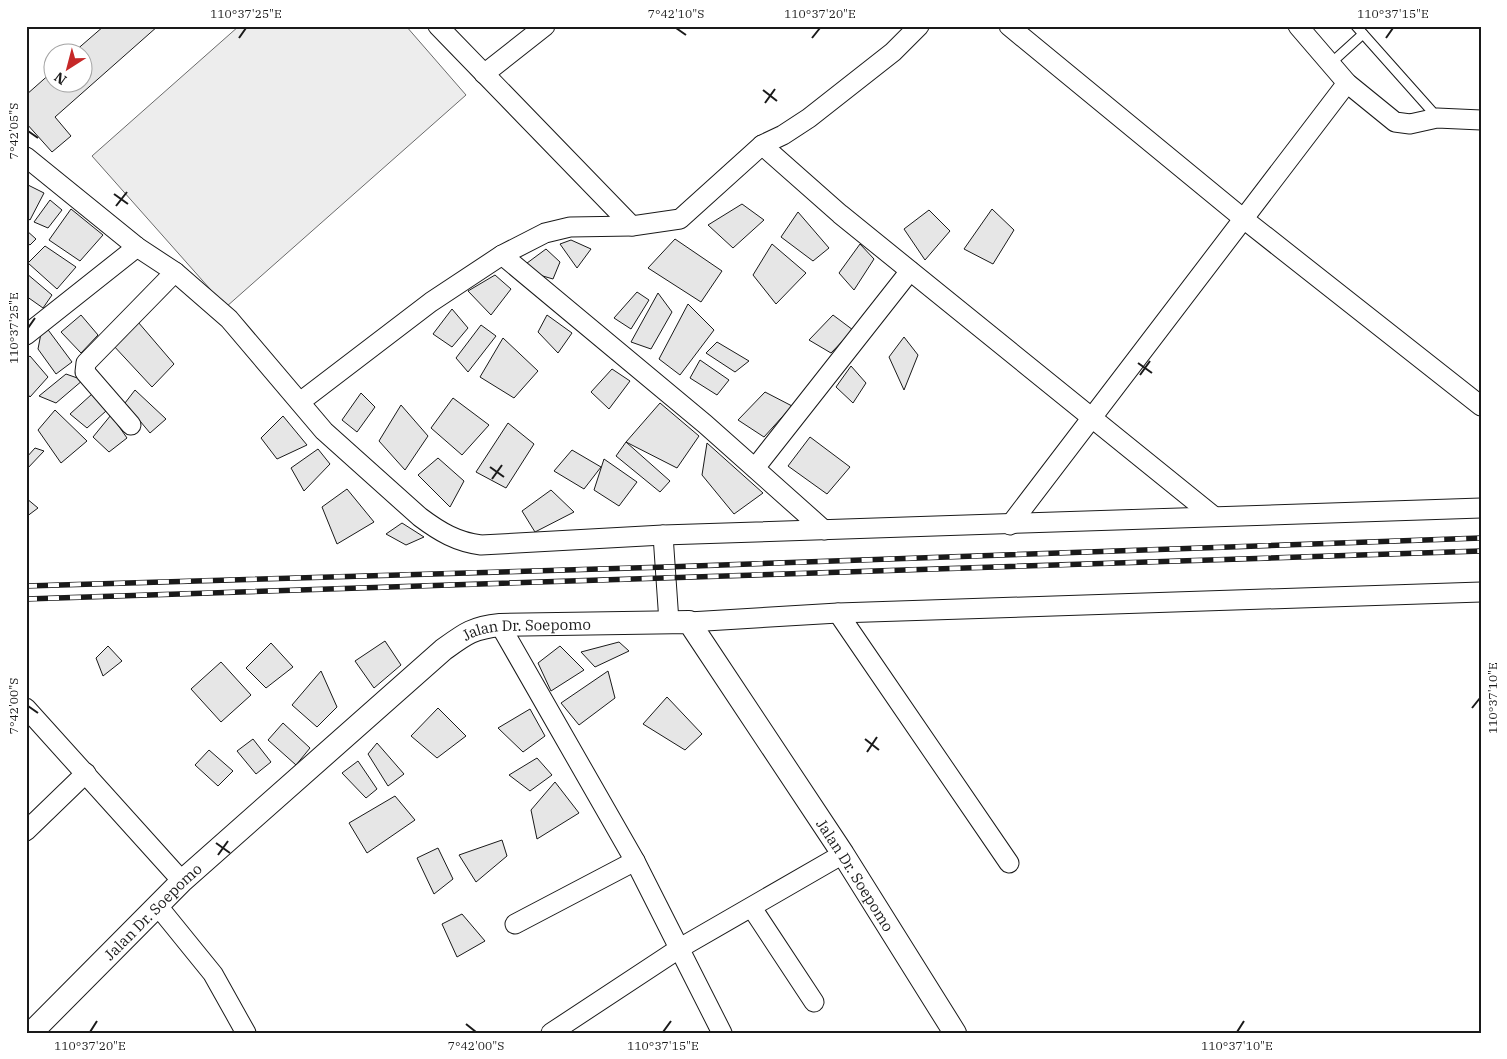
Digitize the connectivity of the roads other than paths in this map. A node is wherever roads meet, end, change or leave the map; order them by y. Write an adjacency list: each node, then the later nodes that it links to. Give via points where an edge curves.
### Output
1 (438, 26): 9 (street)
2 (545, 26): 9 (street)
3 (919, 26): 13 (street, via 894,52 808,118)
4 (1009, 26): 15 (street)
5 (1298, 26): 8 (street)
6 (1356, 26): 7 (lane)
7 (1363, 34): 8 (lane); 11 (lane)
8 (1330, 65): 10 (street)
9 (484, 74): 16 (street)
10 (1347, 83): 11 (street, via 1395,122 1410,124); 15 (street)
11 (1437, 118): 12 (street)
12 (1481, 120)
13 (762, 145): 16 (street, via 680,219); 19 (street)
14 (26, 157): 17 (street)
15 (1245, 220): 23 (street); 24 (street)
16 (632, 226): 18 (street, via 570,227 545,233)
17 (137, 247): 20 (street); 21 (street)
18 (502, 256): 22 (street, via 431,302); 26 (street)
19 (910, 271): 24 (street); 26 (street)
20 (175, 272): 22 (street, via 243,334); 25 (street, via 86,363 85,372)
21 (26, 335)
22 (300, 402): 31 (street, via 324,430 420,517 463,543 482,545)
23 (1481, 406)
24 (1091, 419): 28 (street); 29 (street)
25 (131, 425)
26 (755, 468): 30 (street)
27 (1481, 508): 28 (street)
28 (1212, 515): 29 (street)
29 (1010, 525): 30 (street)
30 (824, 530): 31 (street)
31 (663, 535): 34 (street)
32 (1481, 592): 33 (street)
33 (838, 613): 34 (street); 41 (street)
34 (679, 622): 35 (street, Jalan Dr. Soepomo); 39 (street, Jalan Dr. Soepomo)
35 (500, 625): 40 (street); 42 (street, Jalan Dr. Soepomo, via 478,627 443,650)
36 (26, 708): 37 (street)
37 (86, 772): 38 (street); 42 (street)
38 (26, 831)
39 (843, 854): 44 (street); 52 (street, Jalan Dr. Soepomo)
40 (634, 861): 45 (street); 46 (street)
41 (1009, 862)
42 (182, 881): 43 (street, Jalan Dr. Soepomo)
43 (157, 905): 48 (street, Jalan Dr. Soepomo); 49 (street, via 213,974)
44 (752, 908): 46 (street); 47 (street)
45 (515, 924)
46 (680, 948): 50 (street); 51 (street)
47 (814, 1002)
48 (32, 1033)
49 (246, 1033)
50 (551, 1033)
51 (722, 1033)
52 (955, 1033)

